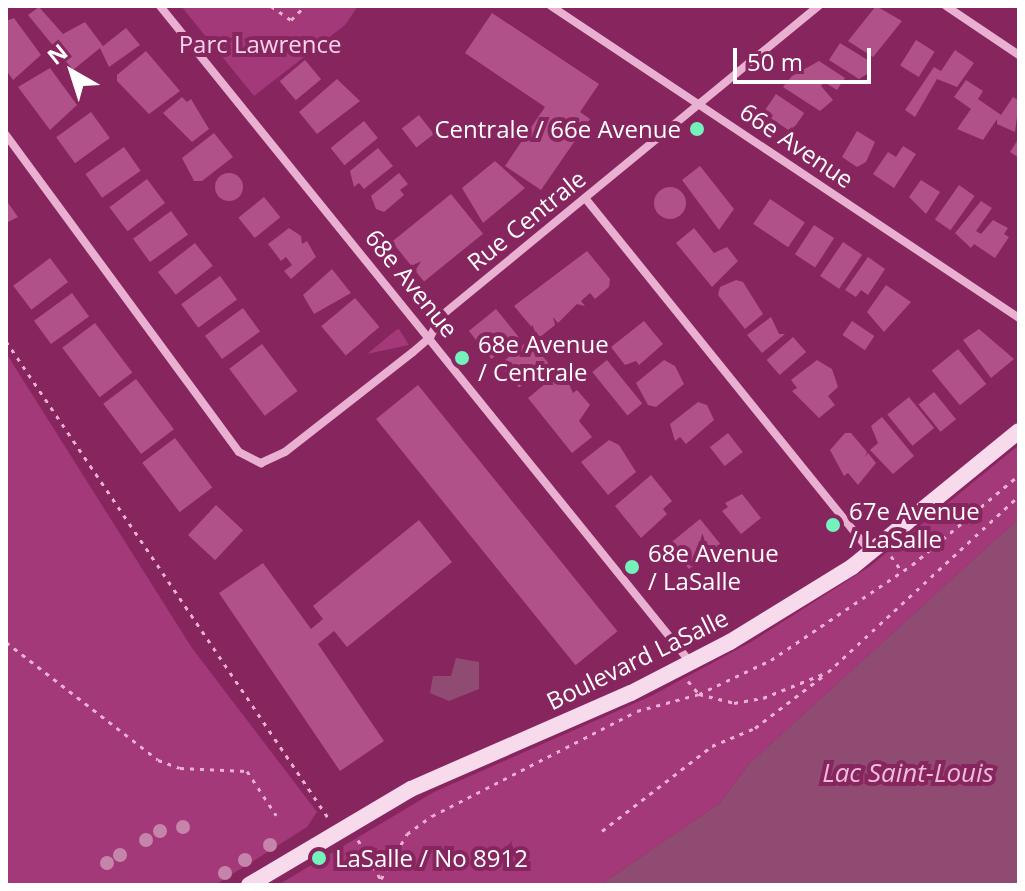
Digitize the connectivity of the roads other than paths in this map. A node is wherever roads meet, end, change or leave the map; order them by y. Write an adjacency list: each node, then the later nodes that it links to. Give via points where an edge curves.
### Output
1 (160, 6): 10 (street, 68e Avenue)
2 (551, 6): 6 (street, 66e Avenue)
3 (819, 6): 6 (street, Rue Centrale)
4 (946, 6): 5 (street)
5 (1019, 55)
6 (699, 104): 8 (street, Rue Centrale); 9 (street, 66e Avenue)
7 (6, 135): 10 (street, Rue Centrale, via 239,452 261,463 285,452)
8 (585, 198): 10 (street, Rue Centrale, via 441,316); 12 (street)
9 (1019, 318)
10 (430, 337): 13 (street, 68e Avenue)
11 (1019, 431): 12 (main road, Boulevard LaSalle)
12 (871, 552): 13 (main road, Boulevard LaSalle)
13 (688, 671): 14 (main road, Boulevard LaSalle, via 411,789)
14 (249, 885)

